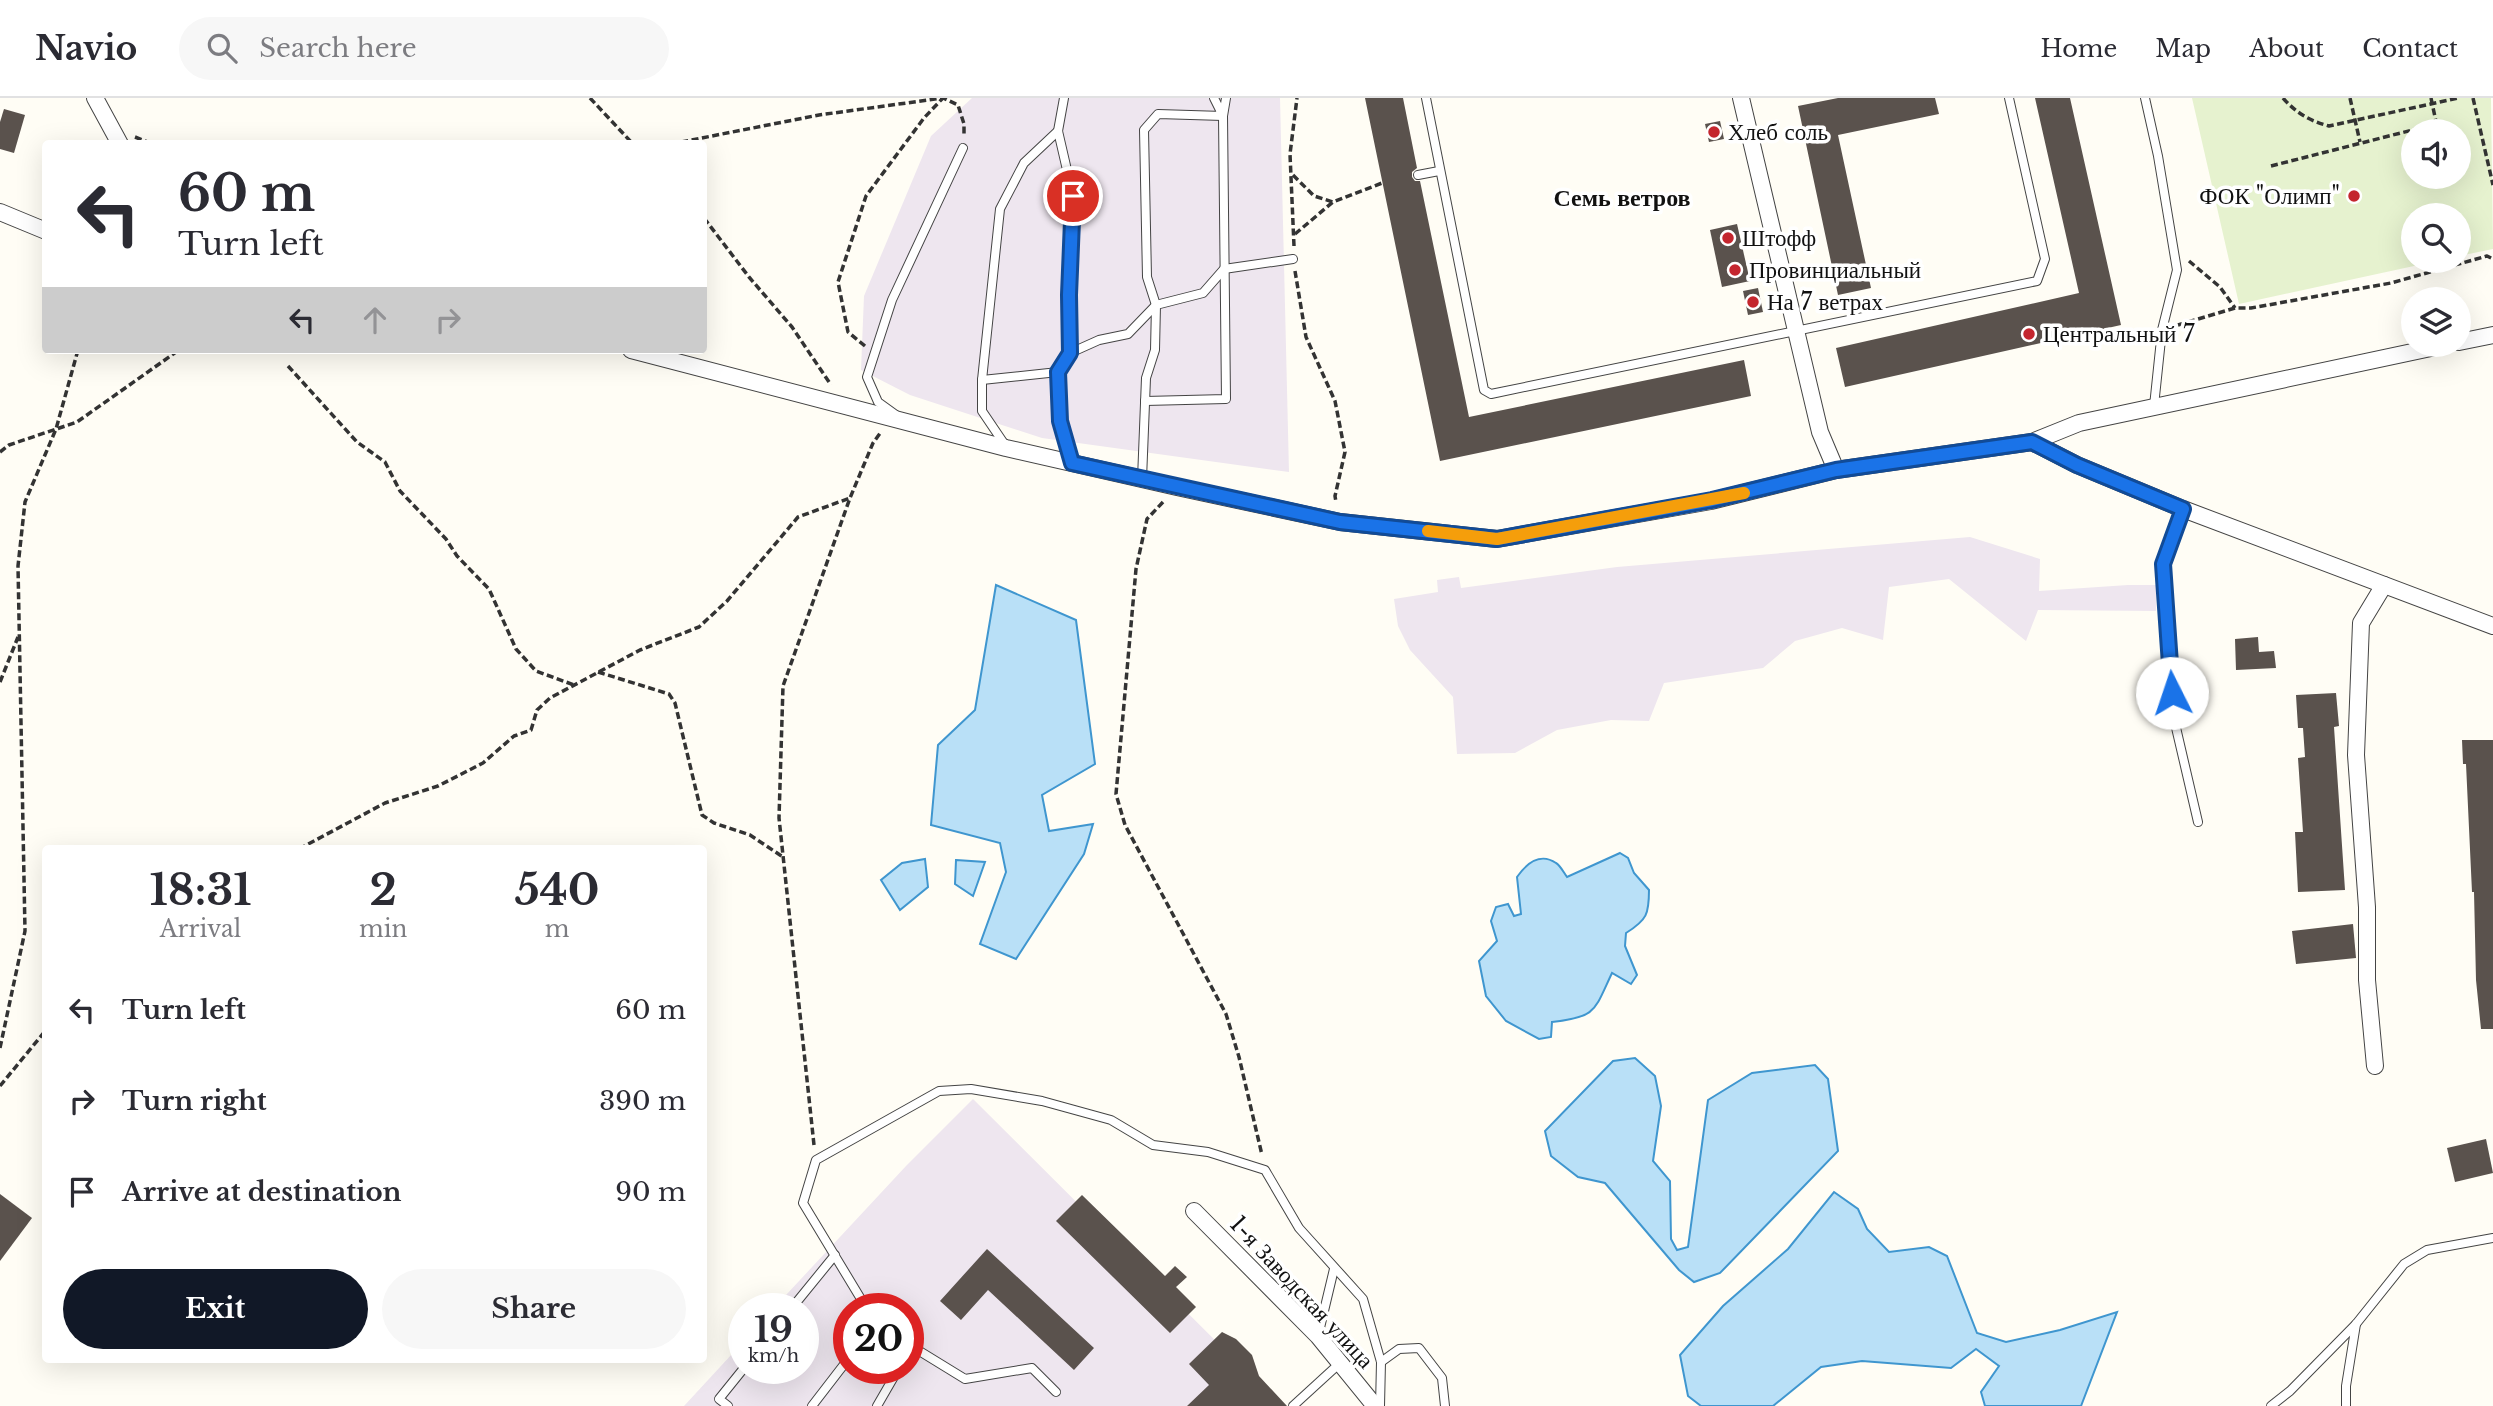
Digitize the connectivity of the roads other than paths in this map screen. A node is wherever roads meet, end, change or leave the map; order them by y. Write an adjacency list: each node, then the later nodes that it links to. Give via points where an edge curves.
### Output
1 (95, 98): 11 (street)
2 (1064, 98): 10 (lane)
3 (1214, 98): 9 (lane)
4 (1226, 98): 9 (lane)
5 (1426, 98): 13 (lane)
6 (1741, 98): 20 (street)
7 (2008, 98): 20 (lane, via 2045,259 2037,281)
8 (2145, 98): 29 (lane, via 2177,270 2162,330)
9 (1223, 116): 18 (lane); 19 (lane, via 1158,114 1144,130 1147,277)
10 (1058, 131): 23 (lane, via 1073,196); 27 (lane, via 1024,163 1000,209)
11 (118, 140)
12 (963, 148): 30 (lane, via 892,300 867,377 878,402)
13 (1438, 171): 14 (lane); 20 (lane, via 1484,390 1491,394)
14 (1419, 175)
15 (0, 212): 16 (street)
16 (42, 229)
17 (1293, 259): 18 (lane)
18 (1224, 270): 19 (lane, via 1203,293); 28 (lane, via 1226,399)
19 (1156, 305): 23 (lane, via 1128,334); 28 (lane, via 1155,350)
20 (1795, 331): 34 (street, via 1820,432)
21 (2493, 335): 22 (street)
22 (2471, 340)
23 (1070, 353): 26 (lane)
24 (647, 354): 30 (street)
25 (2401, 354): 29 (street)
26 (1058, 372): 27 (lane); 33 (lane, via 1060,421)
27 (982, 380): 32 (lane, via 982,411)
28 (1145, 401): 35 (lane)
29 (2154, 406): 31 (street, via 2079,423)
30 (904, 420): 32 (street)
31 (2032, 442): 34 (street); 36 (street)
32 (1006, 448): 33 (street)
33 (1072, 463): 35 (street)
34 (1836, 470): 35 (street, via 1712,500 1497,539 1340,522)
35 (1142, 479)
36 (2183, 509): 37 (street); 39 (lane, via 2163,564 2174,719)
37 (2384, 585): 38 (street); 40 (street, via 2361,623 2356,755)
38 (2493, 626)
39 (2198, 822)
40 (2375, 1066)
41 (1194, 1211): 48 (street, 1-я Заводская улица)
42 (2493, 1238): 47 (lane, via 2427,1250 2404,1264)
43 (835, 1255): 44 (lane, via 803,1203 816,1160 939,1091 971,1089 1042,1101 1111,1120 1153,1144 1208,1152 1265,1170 1300,1228); 45 (lane); 46 (lane)
44 (1335, 1269): 48 (lane); 50 (lane, via 1363,1299)
45 (804, 1293)
46 (858, 1293)
47 (2356, 1324): 62 (lane); 63 (lane)
48 (1318, 1336): 51 (street, 1-я Заводская улица)
49 (924, 1356): 55 (lane, via 965,1380 1032,1368)
50 (1381, 1362): 60 (lane); 61 (lane, via 1399,1349 1419,1348 1442,1378)
51 (1340, 1363): 59 (lane); 60 (street, 1-я Заводская улица)
52 (833, 1379): 57 (lane)
53 (731, 1384): 56 (lane, via 719,1399)
54 (890, 1384): 58 (lane)
55 (1056, 1392)
56 (728, 1406)
57 (812, 1406)
58 (877, 1406)
59 (1293, 1406)
60 (1377, 1406)
61 (1445, 1406)
62 (2271, 1406)
63 (2346, 1406)

